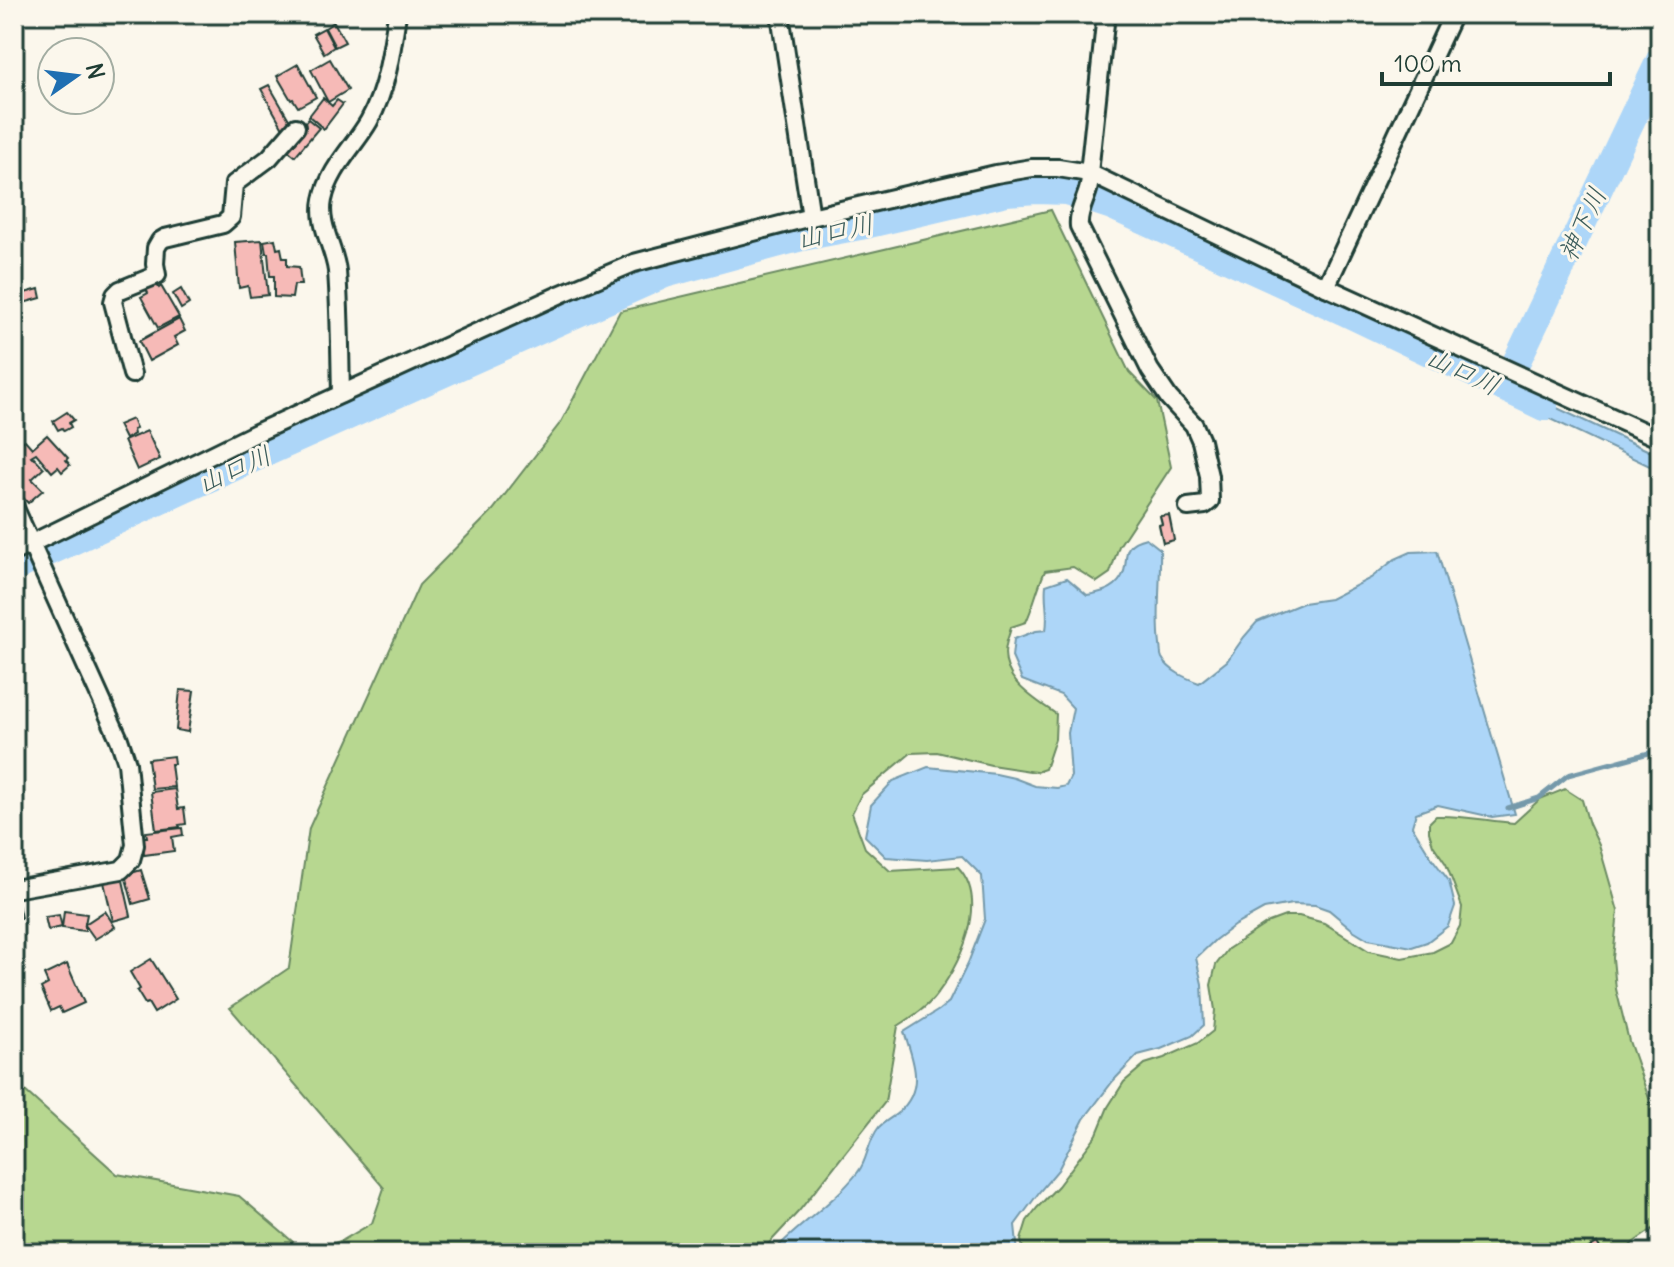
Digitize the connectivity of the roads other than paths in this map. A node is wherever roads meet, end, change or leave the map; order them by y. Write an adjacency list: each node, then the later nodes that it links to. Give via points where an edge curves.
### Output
1 (397, 14): 10 (street, via 379,99 323,198 321,214 336,269)
2 (780, 14): 7 (street)
3 (1106, 14): 6 (street)
4 (1453, 14): 8 (street)
5 (296, 127): 9 (street, via 269,158 234,184 231,217 223,224 165,238 156,248 157,275 115,295 113,308)
6 (1090, 178): 7 (street, via 1058,168 1032,168); 8 (street); 13 (street, via 1079,226 1150,370 1201,441 1210,501)
7 (811, 217): 10 (street, via 634,263)
8 (1326, 287): 11 (street)
9 (132, 374)
10 (341, 394): 14 (street)
11 (1660, 439)
12 (14, 506): 14 (street)
13 (1188, 507)
14 (32, 547): 15 (street); 16 (street, via 119,739 127,763 135,845 121,870)
15 (14, 552)
16 (14, 889)

